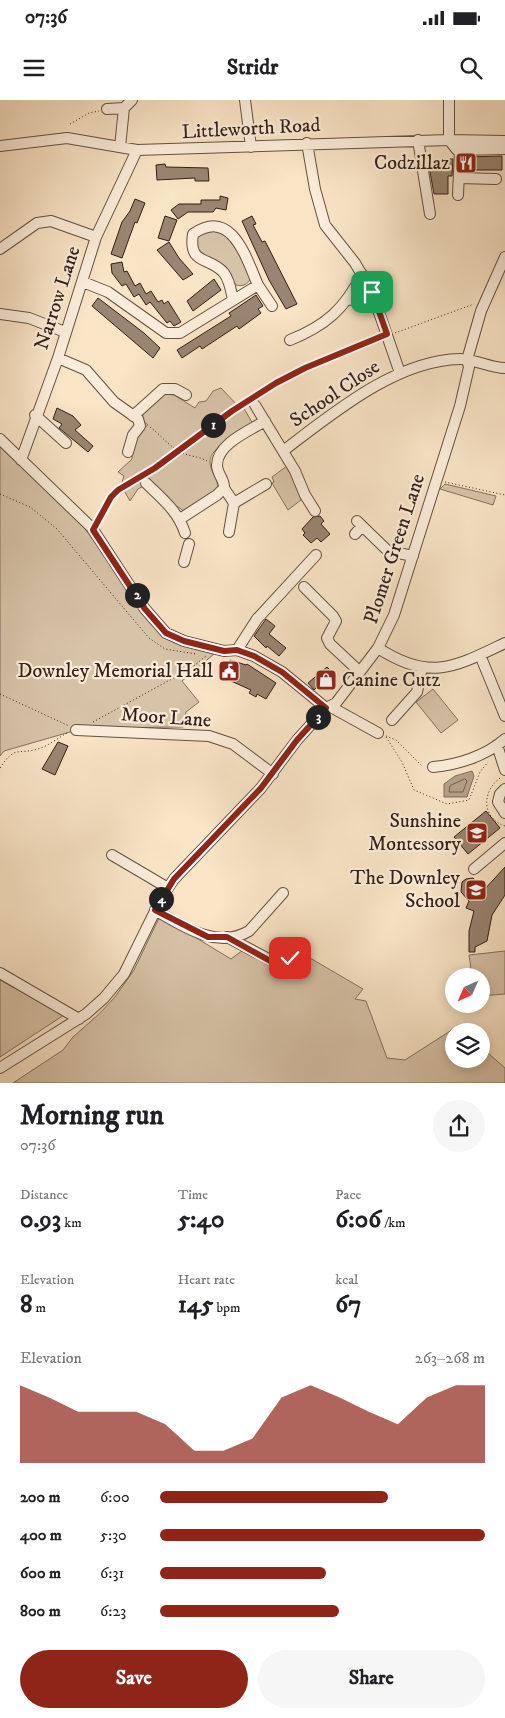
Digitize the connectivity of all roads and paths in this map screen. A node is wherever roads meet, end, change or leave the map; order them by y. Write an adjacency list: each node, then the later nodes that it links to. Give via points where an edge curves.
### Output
1 (132, 100): 4 (street)
2 (244, 100): 13 (street)
3 (449, 100): 8 (street)
4 (124, 108): 5 (street); 12 (street)
5 (107, 109): 6 (path, via 89,113)
6 (70, 124)
7 (418, 140): 8 (street, Littleworth Road); 10 (street, Littleworth Road); 20 (street)
8 (450, 140): 9 (street, Littleworth Road); 16 (street)
9 (505, 141)
10 (308, 143): 13 (street, Littleworth Road); 24 (street, via 314,189 324,225)
11 (0, 146): 12 (street, Littleworth Road, via 67,138)
12 (120, 147): 15 (street, Littleworth Road)
13 (251, 147): 15 (street, Littleworth Road)
14 (505, 149): 16 (street)
15 (137, 150): 21 (street, Narrow Lane)
16 (460, 150): 17 (street)
17 (458, 178): 18 (street); 19 (street)
18 (496, 179)
19 (458, 195)
20 (430, 214)
21 (96, 237): 22 (street, via 51,221 37,223); 25 (street, Narrow Lane)
22 (0, 249)
23 (505, 257): 31 (street, Plomer Green Lane)
24 (362, 274): 27 (street); 29 (street)
25 (83, 282): 28 (street, via 108,292 157,329 174,335 184,332); 33 (street, Narrow Lane)
26 (258, 285): 28 (street); 28 (street, via 236,238 222,229 202,228 193,234 193,252 225,274); 30 (street)
27 (374, 297): 29 (street); 34 (street)
28 (233, 300)
29 (346, 300): 35 (street, via 323,324)
30 (272, 306)
31 (483, 307): 34 (path, via 473,304); 37 (street, Plomer Green Lane)
32 (0, 314): 33 (street, via 29,318)
33 (65, 332): 36 (street, Narrow Lane)
34 (387, 334): 39 (street); 41 (path, via 305,368)
35 (290, 340)
36 (58, 358): 42 (street, Narrow Lane); 43 (street, via 86,370 114,402)
37 (467, 360): 38 (street, School Close); 39 (street, School Close, via 438,363); 52 (street, Plomer Green Lane, via 470,367 468,379)
38 (505, 368)
39 (400, 373): 47 (street, School Close, via 363,393)
40 (186, 395): 43 (street, via 175,389 163,389)
41 (252, 401): 44 (street); 49 (path)
42 (35, 415): 46 (street); 50 (street, Narrow Lane)
43 (137, 421): 48 (street); 49 (path, via 154,430)
44 (265, 421): 47 (street); 55 (street, via 222,450 217,469)
45 (0, 439): 50 (street)
46 (66, 443)
47 (283, 451): 59 (street)
48 (128, 452)
49 (179, 452): 51 (path, via 201,458); 62 (path, via 118,490)
50 (21, 460): 62 (street)
51 (211, 465)
52 (436, 480): 57 (path); 67 (street, Plomer Green Lane)
53 (146, 483): 60 (street)
54 (266, 484): 58 (street)
55 (224, 488): 58 (street); 60 (street)
56 (0, 494): 73 (path, via 30,507 57,530 148,638 165,649)
57 (505, 495)
58 (234, 503): 64 (street)
59 (315, 510)
60 (180, 519): 63 (street)
61 (358, 527): 67 (street, via 388,551)
62 (93, 530): 73 (street, via 145,609 166,633)
63 (185, 532)
64 (229, 532)
65 (189, 544): 68 (street)
66 (316, 555): 72 (street, via 257,619)
67 (413, 556): 71 (street, Plomer Green Lane, via 394,615)
68 (184, 562)
69 (304, 587): 76 (street, via 336,621 327,638 330,644)
70 (505, 643): 74 (street)
71 (378, 648): 75 (street, via 397,659); 76 (street, Plomer Green Lane)
72 (237, 650): 73 (street); 78 (street, via 282,672)
73 (210, 652): 81 (path, via 190,669)
74 (480, 655): 75 (street, via 448,668); 79 (street)
75 (422, 667): 80 (street, via 418,692)
76 (360, 672): 78 (street, Plomer Green Lane)
77 (0, 694): 82 (path)
78 (329, 707): 83 (street); 89 (street, Plomer Green Lane, via 297,740)
79 (505, 716)
80 (392, 720)
81 (93, 722)
82 (76, 730): 87 (path, via 38,749 18,751 7,757); 89 (street, Moor Lane, via 209,736 233,744)
83 (381, 734): 85 (path, via 402,762 414,790 446,804 469,800 480,772)
84 (501, 742): 86 (street, via 457,763); 88 (street)
85 (491, 757)
86 (433, 767)
87 (0, 768)
88 (505, 770)
89 (273, 774): 95 (street, Plomer Green Lane)
90 (505, 789): 91 (street, via 498,802)
91 (505, 813)
92 (505, 842): 94 (street)
93 (112, 855): 95 (street)
94 (474, 869)
95 (168, 888): 97 (street, Plomer Green Lane)
96 (283, 893): 98 (street, via 248,931)
97 (155, 910): 98 (street, via 208,937); 101 (street, Plomer Green Lane, via 124,974 94,1007)
98 (227, 937): 99 (street, via 276,963 290,958)
99 (297, 945)
100 (0, 973): 101 (street)
101 (79, 1018): 102 (street, Plomer Green Lane)
102 (0, 1068)

